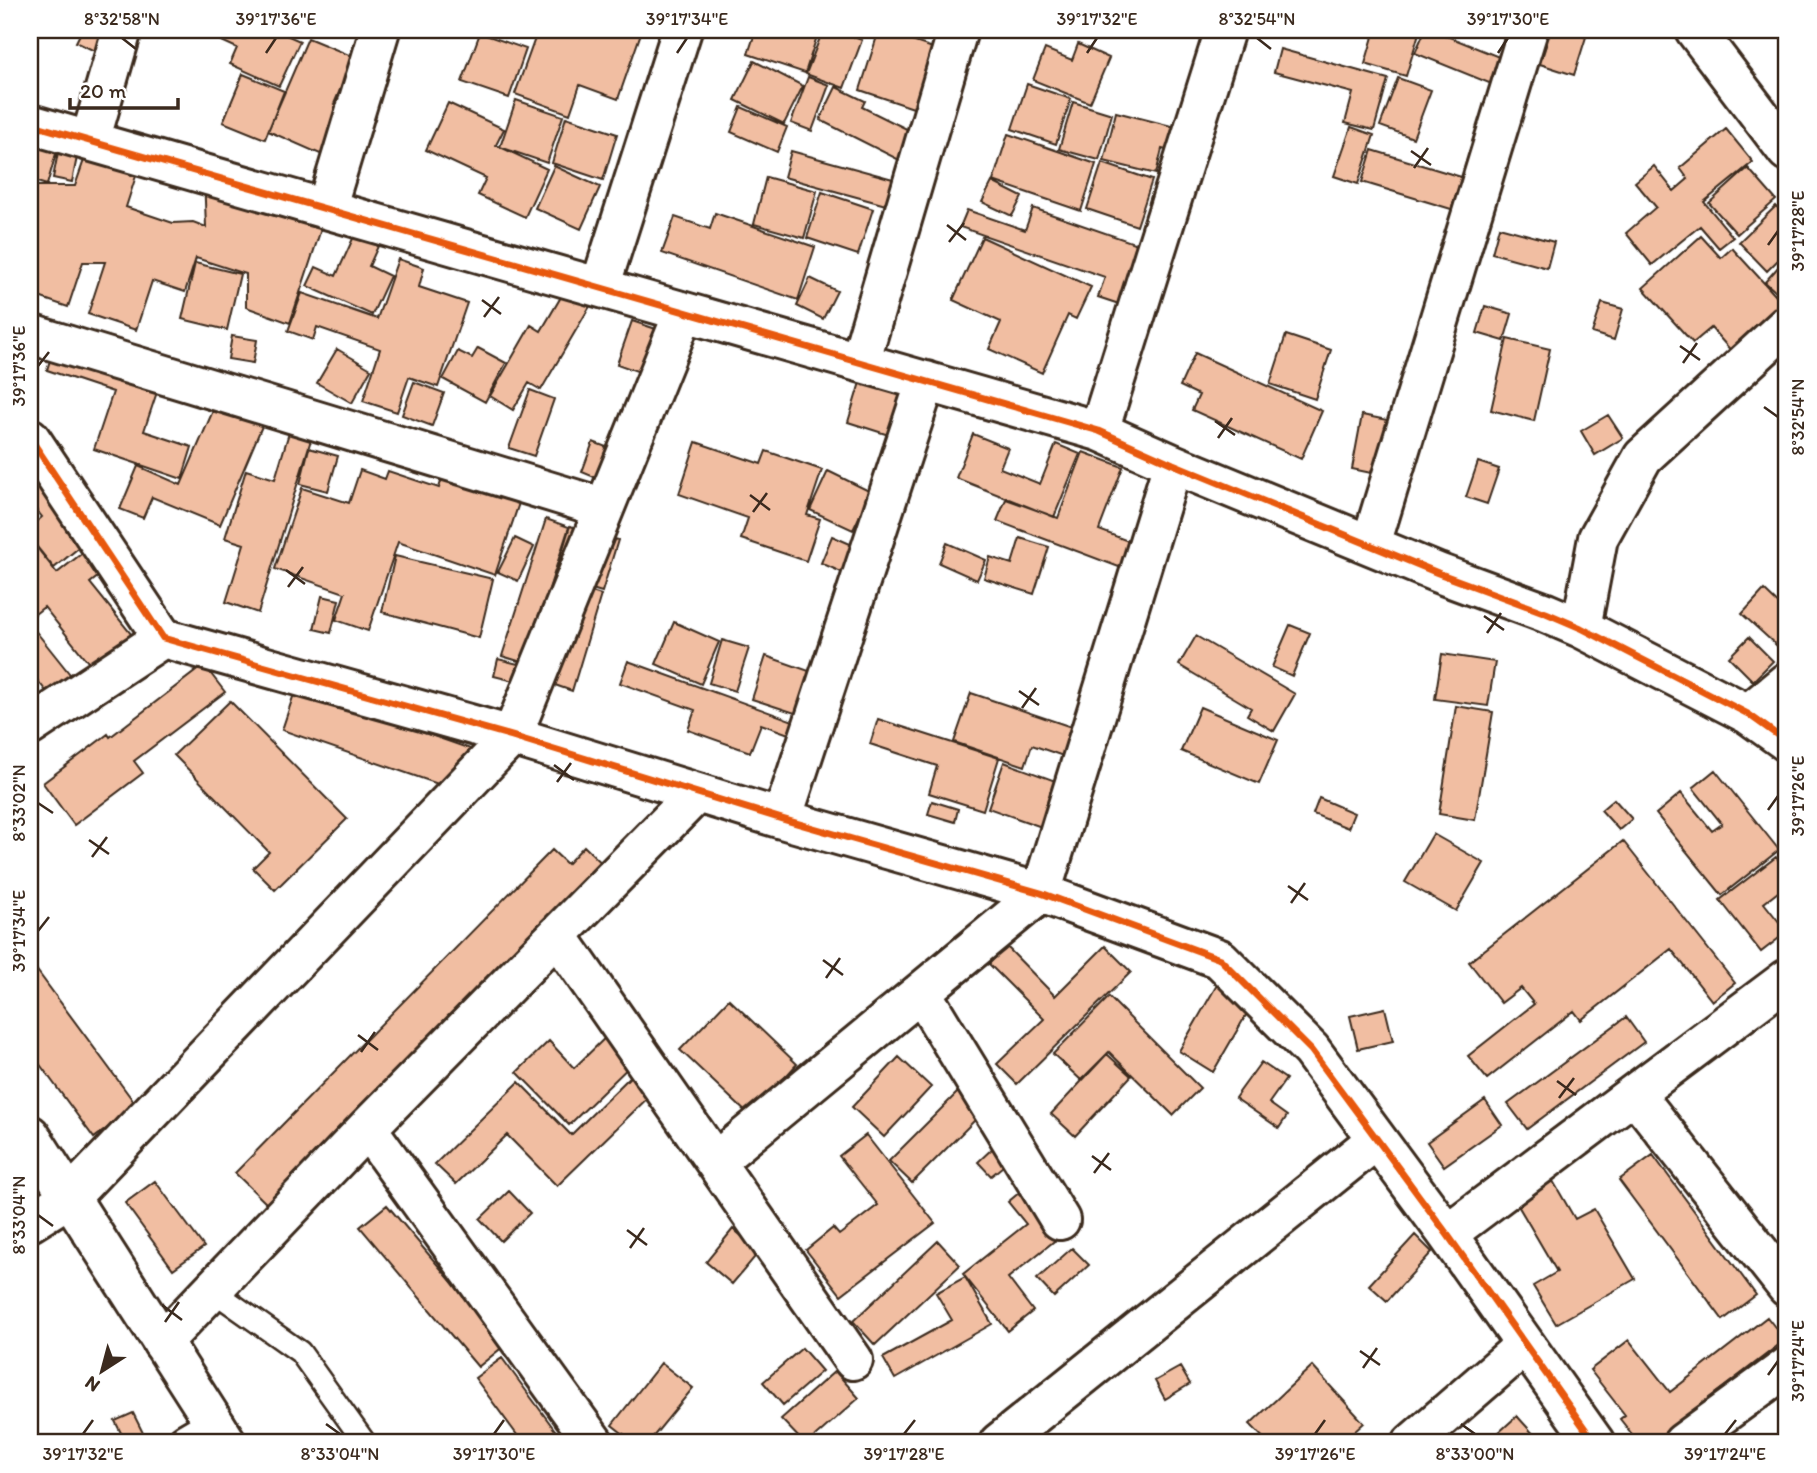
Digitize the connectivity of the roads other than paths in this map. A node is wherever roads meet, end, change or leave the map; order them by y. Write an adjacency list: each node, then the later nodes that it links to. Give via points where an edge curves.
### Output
1 (122, 30): 9 (street)
2 (380, 30): 11 (street)
3 (682, 30): 12 (street)
4 (958, 30): 16 (street)
5 (1225, 30): 18 (street)
6 (1695, 30): 10 (street)
7 (1520, 32): 22 (street)
8 (30, 124): 9 (street)
9 (90, 141): 11 (street)
10 (1787, 150)
11 (326, 209): 12 (street)
12 (600, 287): 13 (street)
13 (684, 312): 16 (street); 21 (street)
14 (1787, 325): 23 (street, via 1643,457 1598,538)
15 (30, 334): 21 (street)
16 (860, 362): 17 (street)
17 (926, 381): 18 (street); 31 (street)
18 (1099, 431): 20 (street)
19 (30, 438): 24 (street)
20 (1173, 464): 22 (street); 32 (street)
21 (604, 508): 28 (street)
22 (1371, 544): 23 (street)
23 (1581, 628): 26 (street)
24 (163, 638): 27 (street); 28 (street)
25 (1787, 682): 26 (street)
26 (1748, 713): 29 (street)
27 (30, 726)
28 (512, 736): 30 (street); 41 (street)
29 (1787, 742)
30 (697, 793): 31 (street); 33 (street)
31 (782, 819): 32 (street)
32 (1041, 893): 35 (street); 39 (street, via 1220,959 1311,1050)
33 (557, 935): 37 (street); 40 (street)
34 (1787, 979): 36 (street)
35 (921, 992): 40 (street); 42 (street)
36 (1634, 1094): 44 (street); 45 (street)
37 (367, 1128): 46 (street); 53 (street)
38 (30, 1135): 41 (street)
39 (1376, 1140): 44 (street); 54 (street)
40 (715, 1162): 49 (street)
41 (70, 1197): 43 (street); 47 (street)
42 (1060, 1220)
43 (30, 1222)
44 (1447, 1234): 48 (street)
45 (1787, 1287)
46 (212, 1290): 47 (street); 52 (lane, via 300,1352)
47 (162, 1342): 51 (street)
48 (1525, 1345): 55 (street); 56 (street)
49 (853, 1360)
50 (1787, 1367): 57 (street)
51 (210, 1438)
52 (365, 1443)
53 (594, 1443)
54 (999, 1443)
55 (1412, 1443)
56 (1595, 1443)
57 (1683, 1443)

